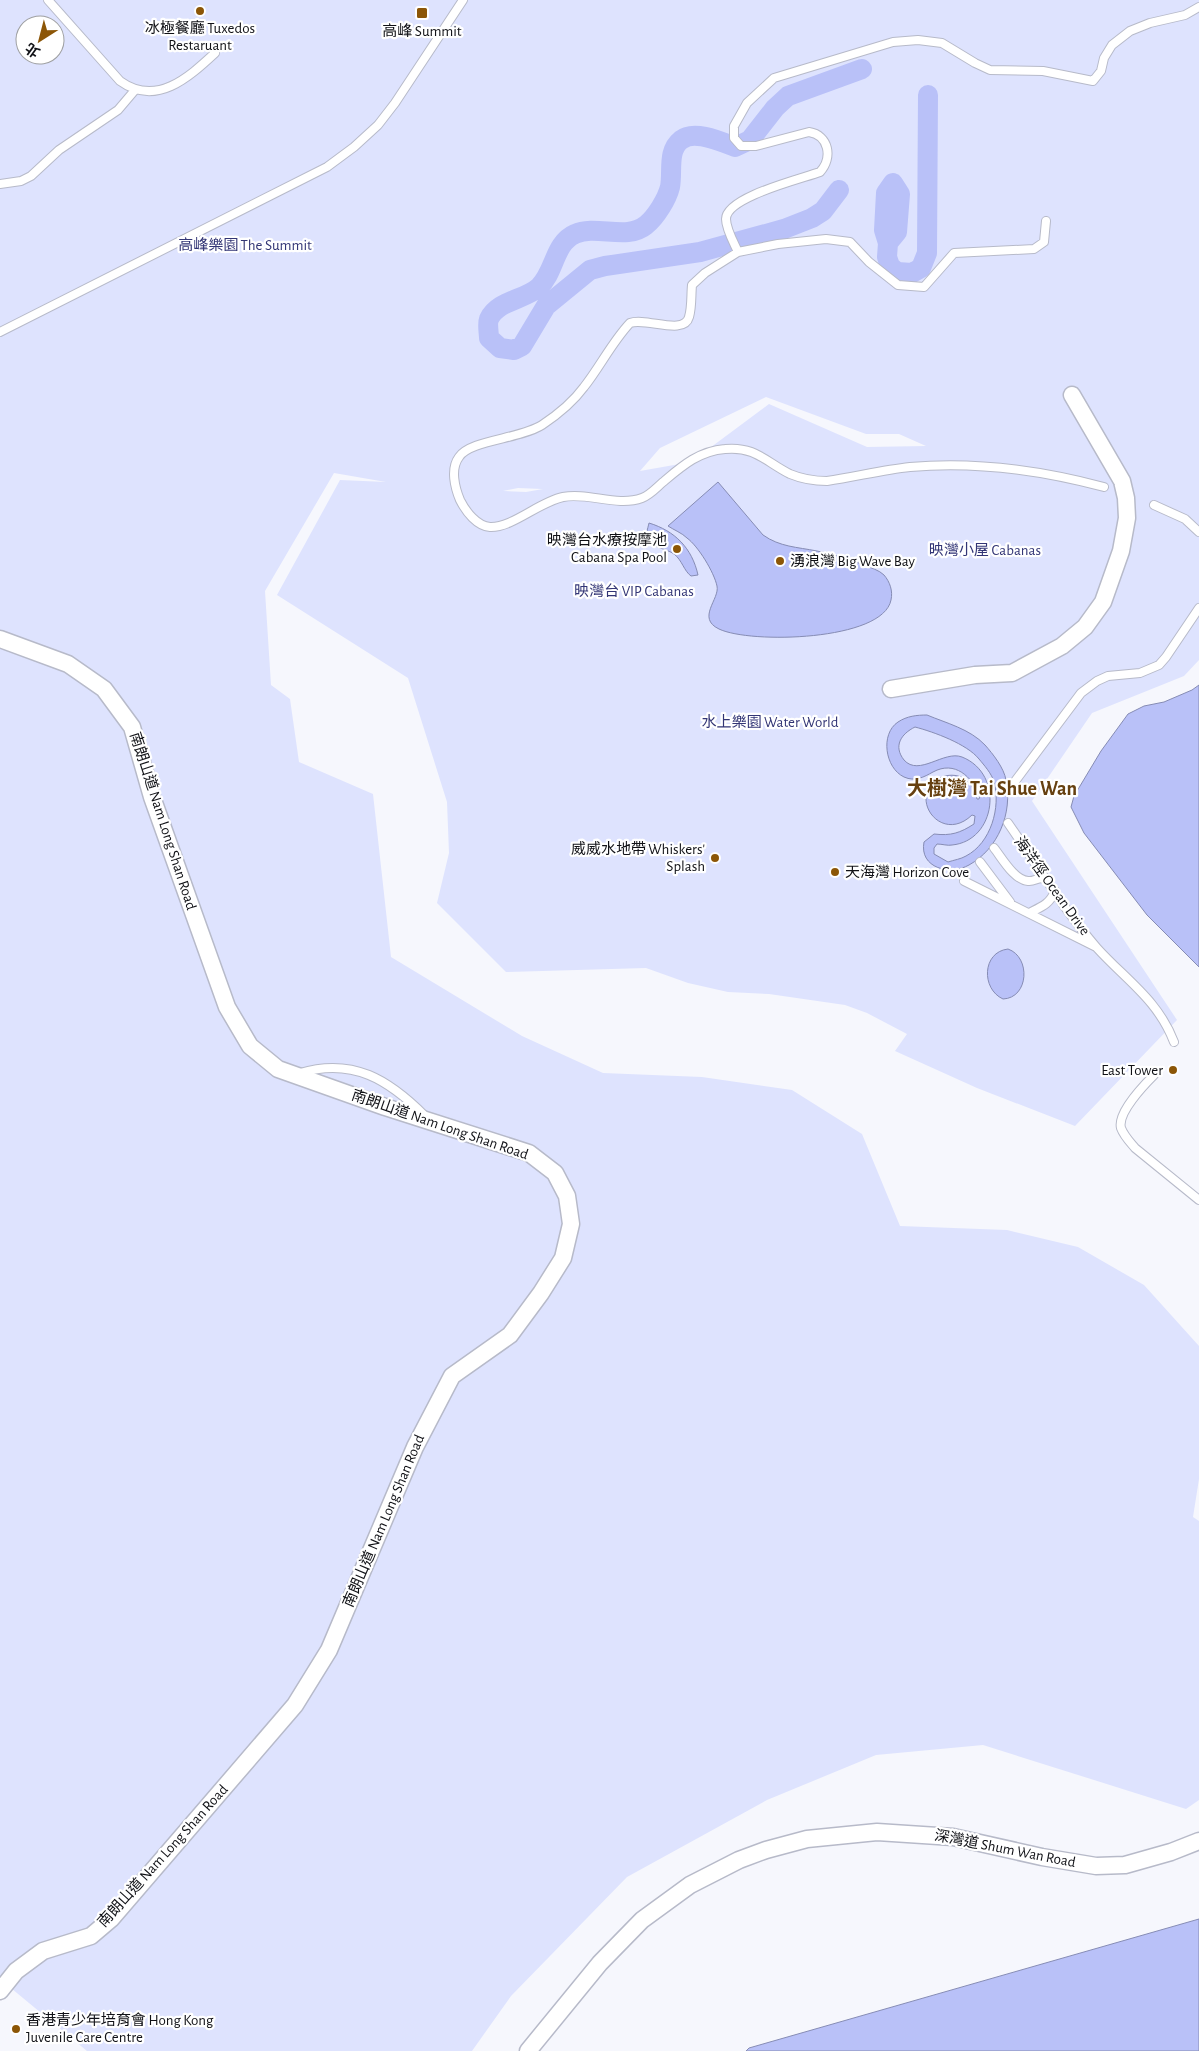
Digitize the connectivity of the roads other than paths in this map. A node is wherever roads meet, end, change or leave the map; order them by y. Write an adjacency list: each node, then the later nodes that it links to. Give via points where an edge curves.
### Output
1 (48, 0): 5 (lane, via 120,81)
2 (463, 0): 9 (lane, via 378,124 327,167)
3 (1199, 7): 8 (lane, via 1185,15 1130,31 1112,45 1093,81 1043,71 990,70 942,43 918,40 893,42 774,78 747,103 734,126 734,138 741,146 756,146 816,133 826,142 826,162 820,172 749,196 735,204 727,213 726,220)
4 (215, 53): 5 (lane, via 192,74 160,91)
5 (135, 90): 6 (lane, via 118,110 59,150 31,176)
6 (0, 184)
7 (1046, 221): 8 (lane, via 1044,242 1034,249 954,253 924,287 898,286 850,242 826,239)
8 (738, 252): 11 (lane, via 704,273 692,285 689,319 685,323 680,326 641,320 630,323 584,388 565,408 524,434 476,445 464,451 454,467 454,476 467,512 488,527 500,526 562,497 636,500 650,493 685,463 712,451 727,449 753,452 792,474 815,481 910,467 974,465 1040,472)
9 (0, 332)
10 (1072, 395): 16 (street, via 1122,480 1126,498 1127,518 1120,551 1103,602 1085,627 1062,646 1012,673 975,675)
11 (1104, 487)
12 (1154, 505): 13 (lane, via 1186,519)
13 (1199, 532)
14 (1199, 608): 17 (lane, via 1159,665 1140,673 1108,676 1081,693)
15 (0, 639): 28 (street, 南朗山道 Nam Long Shan Road, via 68,664 104,689 132,727 152,797 227,1007 250,1046 278,1068)
16 (891, 689)
17 (1010, 788)
18 (1008, 823): 21 (lane, 海洋徑 Ocean Drive)
19 (994, 848): 21 (lane, via 1022,880)
20 (980, 862): 24 (lane)
21 (1046, 879): 23 (lane, 海洋徑 Ocean Drive)
22 (964, 881): 24 (lane, 海洋徑 Ocean Drive)
23 (1055, 891): 25 (lane, via 1044,906); 26 (lane, 海洋徑 Ocean Drive)
24 (1012, 904): 25 (lane, 海洋徑 Ocean Drive)
25 (1029, 913): 26 (lane, 海洋徑 Ocean Drive)
26 (1097, 948): 27 (lane, 海洋徑 Ocean Drive, via 1163,1017)
27 (1174, 1042)
28 (296, 1075): 30 (street, 南朗山道 Nam Long Shan Road); 30 (lane, via 336,1067 357,1070 400,1093)
29 (1154, 1075): 31 (lane, via 1123,1114 1120,1121 1122,1129 1135,1148)
30 (431, 1122): 33 (street, 南朗山道 Nam Long Shan Road, via 529,1153 555,1173 567,1196 571,1224 564,1258 510,1335 452,1376 414,1447 329,1650 295,1705 112,1919 90,1936 43,1951 16,1971)
31 (1199, 1200)
32 (1199, 1841): 34 (street, 深灣道 Shum Wan Road, via 1125,1864 1096,1866 953,1836 877,1832 807,1839 766,1850 698,1881 642,1920 600,1963)
33 (0, 1991)
34 (528, 2051)

